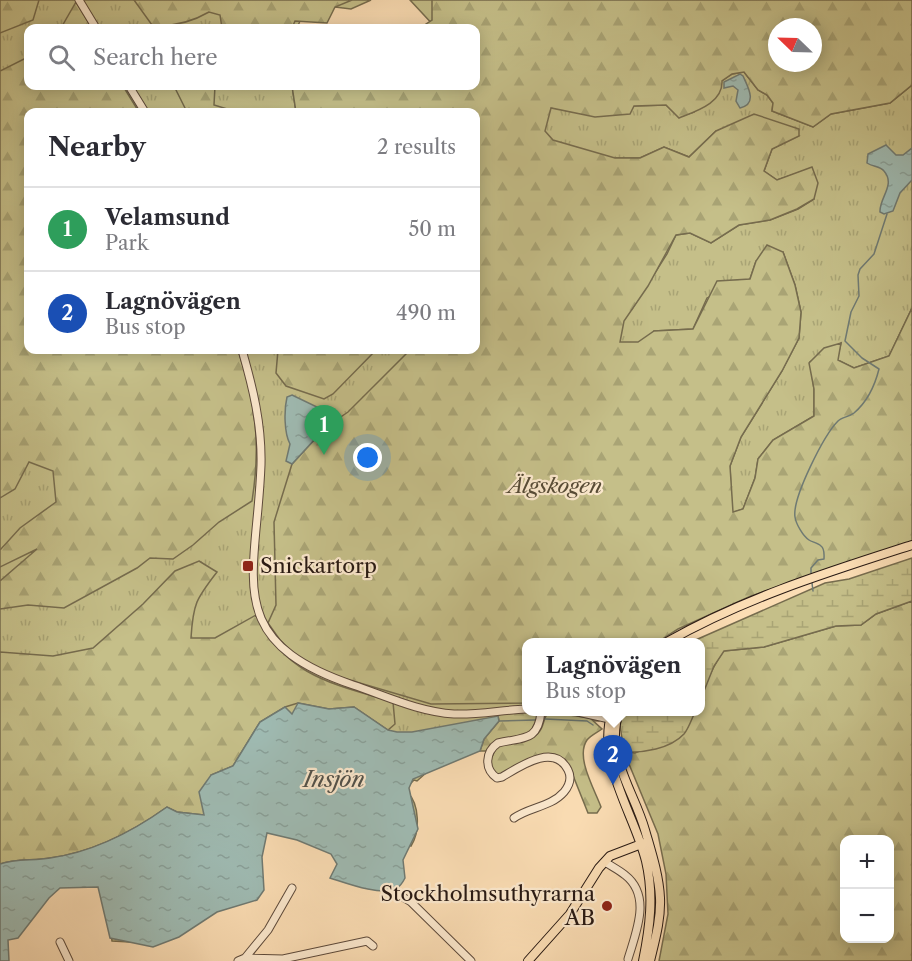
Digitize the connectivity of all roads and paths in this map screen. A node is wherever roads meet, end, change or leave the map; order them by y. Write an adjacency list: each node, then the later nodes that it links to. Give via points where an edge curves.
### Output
1 (79, 0): 2 (street)
2 (94, 24)
3 (131, 90): 4 (street)
4 (143, 108)
5 (243, 354): 8 (street, via 257,402 261,451 254,588 260,616 272,637 294,658 320,673 419,708 463,714)
6 (912, 545): 7 (main road, via 794,583)
7 (675, 638)
8 (522, 709)
9 (614, 716): 12 (main road, via 618,759 645,829)
10 (541, 717): 11 (street, via 532,735 493,746 488,760 490,771 497,778 502,777 527,762 549,757 567,768 569,783 557,799)
11 (514, 818)
12 (644, 843): 13 (main road); 24 (main road, via 651,898); 25 (main road, via 660,898)
13 (605, 862): 18 (street, via 626,875 640,899); 23 (main road, via 570,914)
14 (292, 888): 19 (street, via 268,930)
15 (400, 896): 22 (street, via 411,902)
16 (60, 942): 21 (street)
17 (373, 946): 20 (street, via 367,941)
18 (628, 959)
19 (241, 960): 20 (street)
20 (284, 960)
21 (69, 961)
22 (471, 961)
23 (528, 961)
24 (643, 961)
25 (650, 961)

